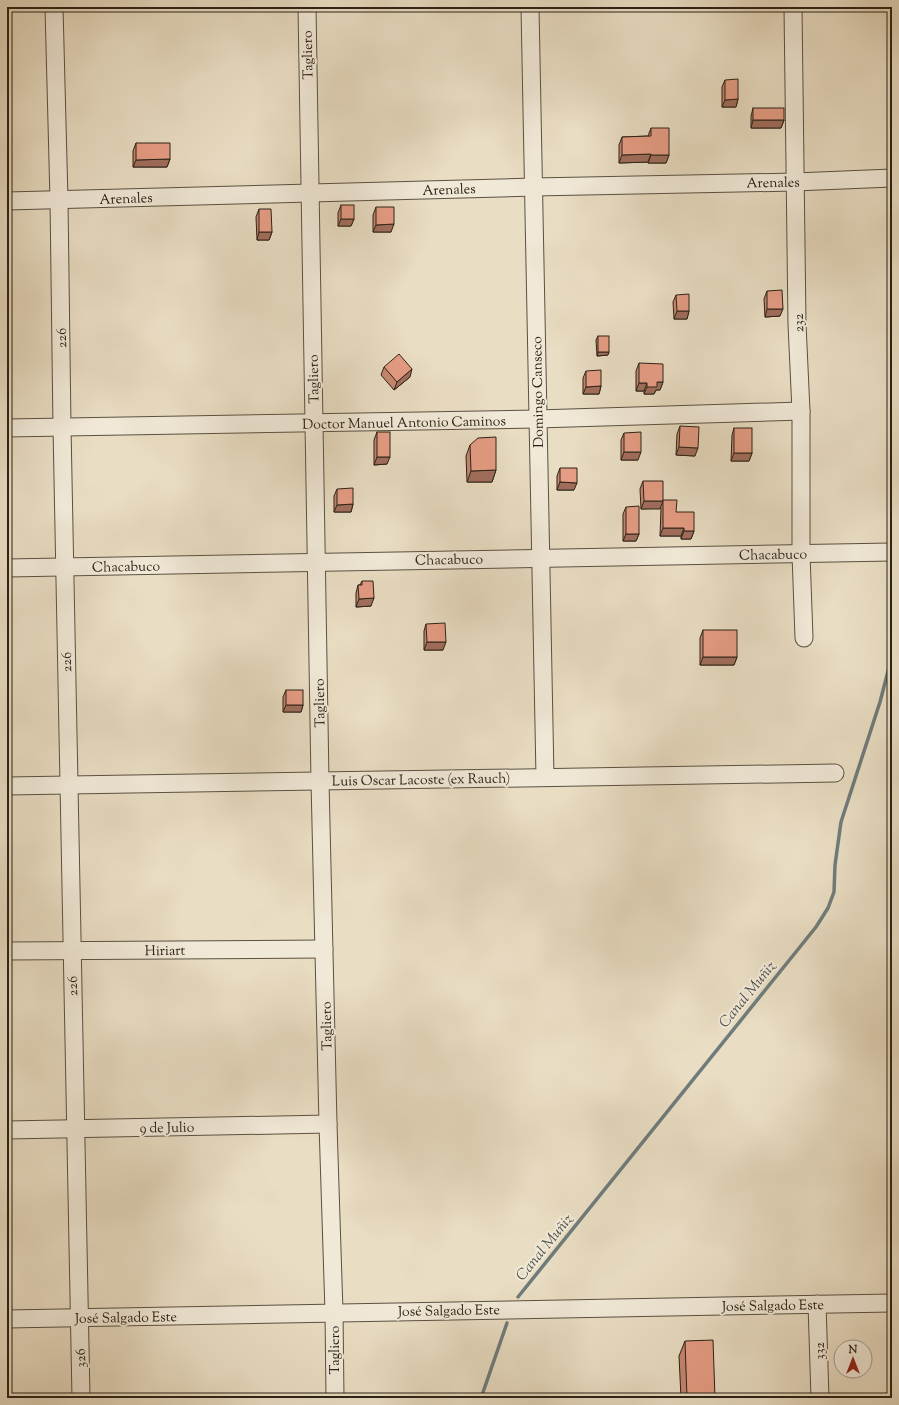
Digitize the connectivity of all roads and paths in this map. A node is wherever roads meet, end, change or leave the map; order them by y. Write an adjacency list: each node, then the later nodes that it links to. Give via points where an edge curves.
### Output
1 (54, 7): 9 (street, 226)
2 (306, 7): 8 (street, Tagliero)
3 (530, 7): 7 (street, Domingo Canseco)
4 (793, 7): 6 (street, 232)
5 (892, 178): 6 (street, Arenales)
6 (795, 182): 7 (street, Arenales); 11 (street, 232)
7 (534, 187): 8 (street, Arenales); 12 (street, Domingo Canseco)
8 (310, 192): 9 (street, Arenales); 13 (street, Tagliero)
9 (59, 200): 10 (street, Arenales); 15 (street, 226)
10 (7, 201)
11 (801, 411): 12 (street, Doctor Manuel Antonio Caminos); 17 (street, 232)
12 (538, 419): 13 (street, Doctor Manuel Antonio Caminos); 18 (street, Domingo Canseco)
13 (314, 424): 15 (street, Doctor Manuel Antonio Caminos); 19 (street, Tagliero)
14 (7, 428): 15 (street, Doctor Manuel Antonio Caminos)
15 (62, 428): 20 (street, 226)
16 (892, 552): 17 (street, Chacabuco)
17 (801, 554): 18 (street, Chacabuco); 22 (street, 232)
18 (540, 558): 19 (street, Chacabuco); 24 (street, Domingo Canseco)
19 (316, 562): 20 (street, Chacabuco); 25 (street, Tagliero)
20 (64, 567): 21 (street, Chacabuco); 26 (street, 226)
21 (7, 568)
22 (804, 638)
23 (835, 773): 24 (street, Luis Oscar Lacoste (ex Rauch))
24 (544, 777): 25 (street, Luis Oscar Lacoste (ex Rauch))
25 (320, 781): 26 (street, Luis Oscar Lacoste (ex Rauch)); 28 (street, Tagliero)
26 (68, 785): 27 (street, Luis Oscar Lacoste (ex Rauch)); 29 (street, 226)
27 (7, 786)
28 (324, 949): 29 (street, Hiriart); 31 (street, Tagliero)
29 (71, 951): 30 (street, Hiriart); 32 (street, 226)
30 (7, 952)
31 (328, 1124): 32 (street, 9 de Julio); 36 (street, Tagliero)
32 (75, 1128): 33 (street, 9 de Julio); 37 (street, 226)
33 (7, 1130)
34 (892, 1302): 35 (street, José Salgado Este)
35 (817, 1304): 36 (street, José Salgado Este); 41 (street, 332)
36 (334, 1312): 37 (street, José Salgado Este); 40 (street, Tagliero)
37 (78, 1317): 38 (street, José Salgado Este); 39 (street, 326)
38 (7, 1319)
39 (81, 1398)
40 (335, 1398)
41 (820, 1398)

